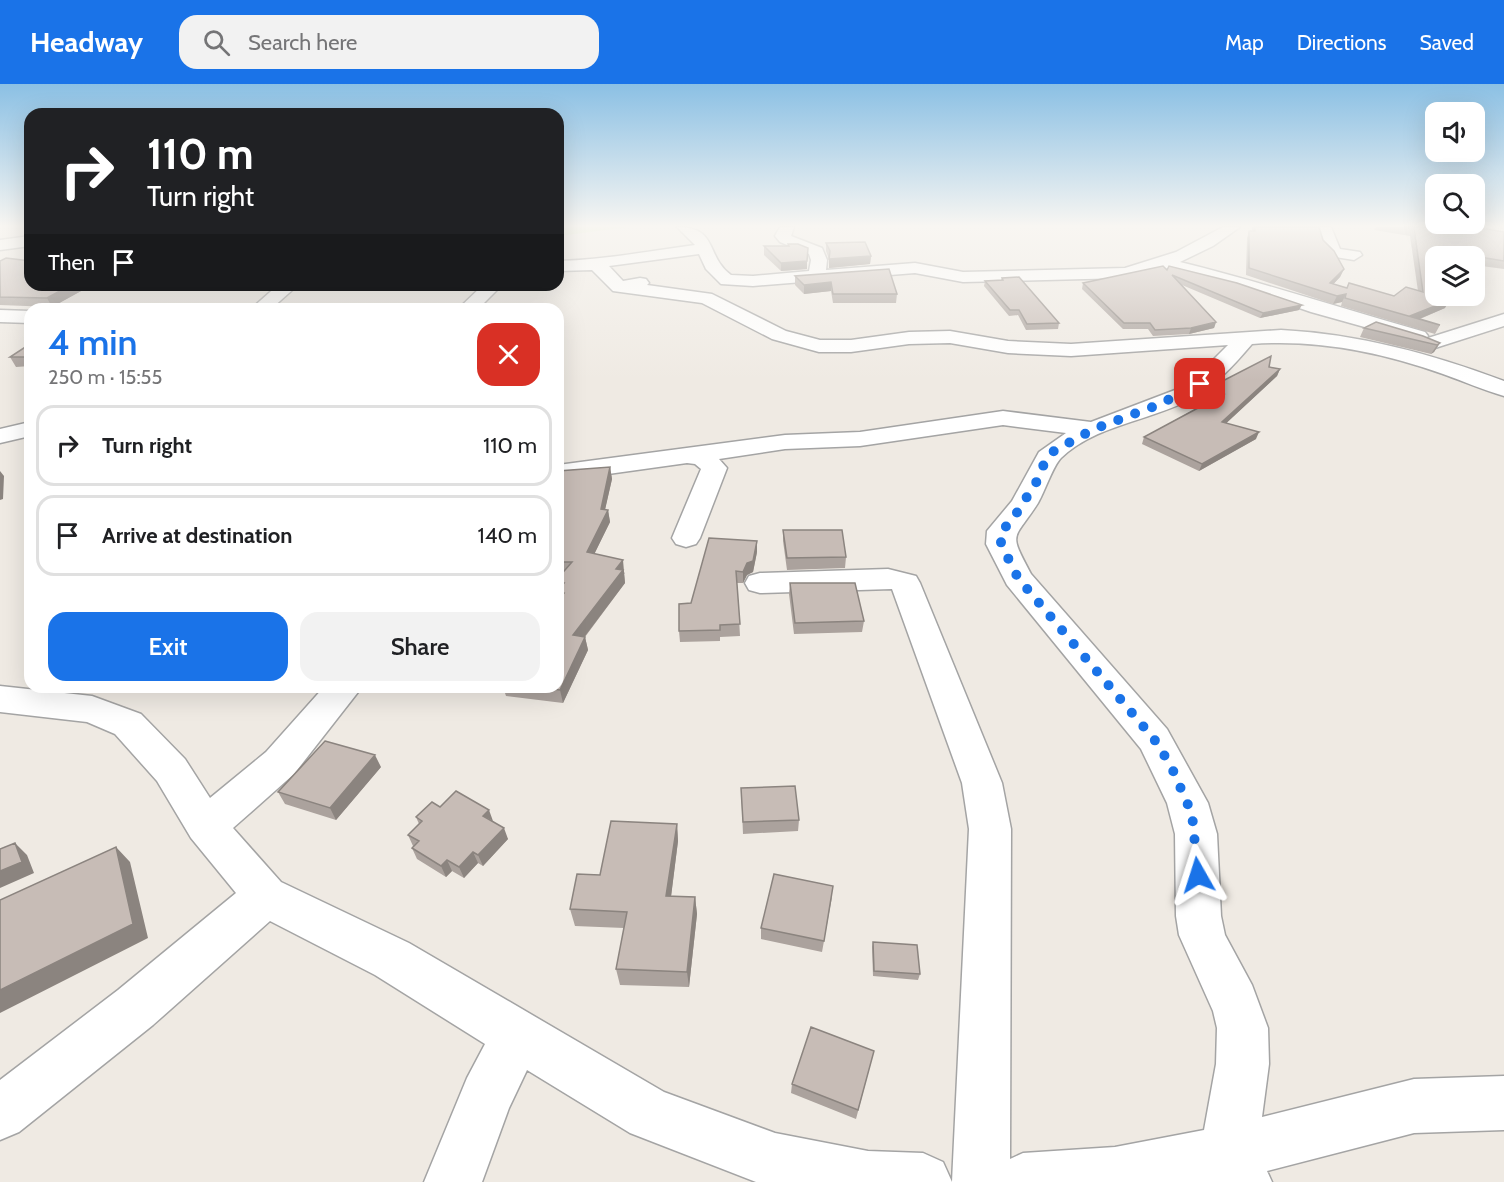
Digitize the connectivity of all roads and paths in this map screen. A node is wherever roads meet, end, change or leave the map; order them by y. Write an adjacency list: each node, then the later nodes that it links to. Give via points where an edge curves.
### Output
1 (609, 278): 6 (street)
2 (666, 278): 6 (street)
3 (782, 278): 5 (street)
4 (1227, 278): 15 (street)
5 (727, 279)
6 (619, 287): 14 (street, via 706,298 779,335 819,346 950,337 1008,347 1071,350)
7 (282, 291): 9 (street)
8 (486, 291): 10 (street)
9 (268, 303)
10 (474, 303)
11 (0, 316): 12 (street)
12 (24, 317)
13 (1504, 320): 15 (street)
14 (1246, 338): 16 (street, via 1324,339 1394,353); 18 (street, via 1200,384)
15 (1435, 342): 16 (street, via 1454,356)
16 (1467, 374): 17 (street)
17 (1504, 389)
18 (1094, 429): 23 (street, via 1003,418 860,439 785,442); 34 (street, via 1070,440 1046,459 1027,497 1001,531 1001,544 1018,578 1154,739 1192,814 1200,924 1210,959 1240,1016 1243,1035)
19 (24, 430): 20 (street)
20 (0, 436)
21 (0, 447): 22 (street)
22 (24, 448)
23 (684, 455): 24 (street); 25 (street, via 703,458 714,468)
24 (564, 472)
25 (686, 538)
26 (760, 583): 37 (street, via 888,578 905,583 982,783 990,829)
27 (339, 693): 29 (street, via 280,763)
28 (0, 699): 29 (street, via 92,709 128,724 171,770)
29 (206, 826): 30 (street)
30 (265, 896): 31 (street, via 392,958); 33 (street, via 190,963)
31 (517, 1036): 35 (street, via 486,1097); 36 (street, via 649,1114 775,1161 868,1180)
32 (1504, 1102): 34 (street, via 1414,1106)
33 (0, 1113)
34 (1234, 1168): 38 (street)
35 (453, 1182)
36 (923, 1182)
37 (981, 1182)
38 (1023, 1182)

